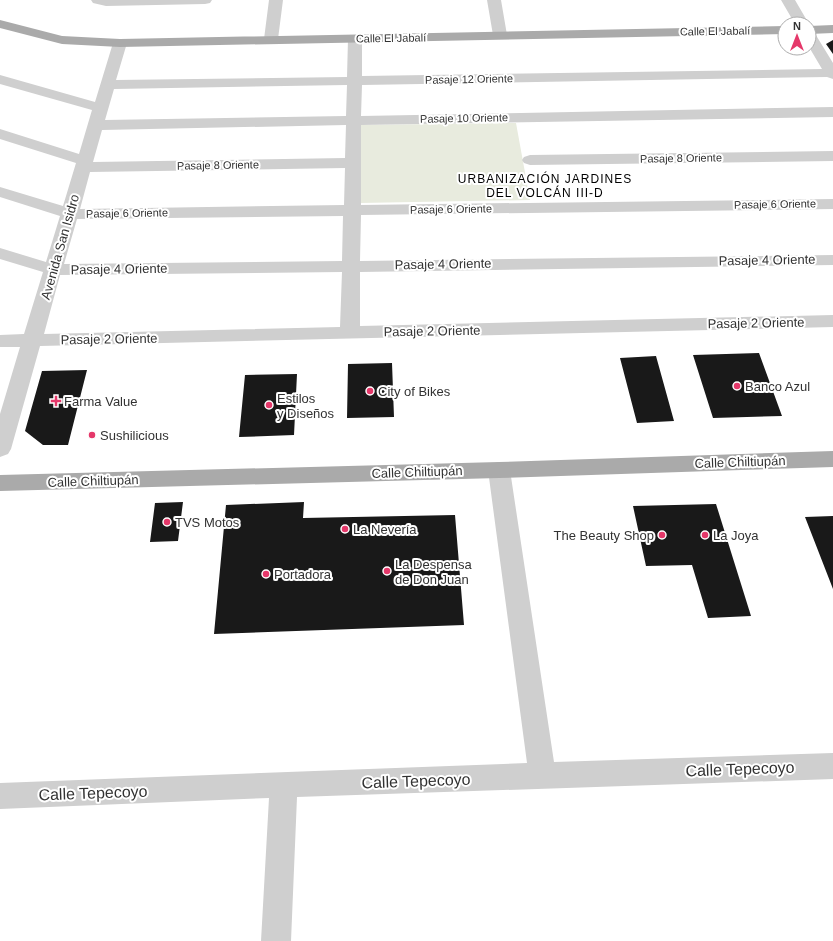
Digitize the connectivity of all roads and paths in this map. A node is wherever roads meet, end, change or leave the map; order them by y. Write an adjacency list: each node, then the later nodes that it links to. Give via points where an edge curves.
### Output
1 (98, 0): 2 (street)
2 (205, 0)
3 (276, 0): 12 (street)
4 (494, 0): 11 (street)
5 (788, 0): 6 (street)
6 (797, 16)
7 (0, 24): 14 (main road, Calle El Jabalí, via 62,40)
8 (833, 29): 10 (main road)
9 (777, 30): 11 (main road, Calle El Jabalí)
10 (817, 30)
11 (500, 35): 13 (main road, Calle El Jabalí)
12 (271, 39): 13 (main road, Calle El Jabalí); 14 (main road, Calle El Jabalí)
13 (355, 39): 18 (street)
14 (120, 43): 19 (street, Avenida San Isidro)
15 (817, 49): 16 (street)
16 (832, 74): 18 (street, Pasaje 12 Oriente)
17 (0, 79): 20 (street)
18 (354, 81): 19 (street, Pasaje 12 Oriente); 22 (street)
19 (107, 86): 20 (street, Avenida San Isidro)
20 (101, 108): 23 (street, Avenida San Isidro)
21 (833, 112): 22 (street, Pasaje 10 Oriente)
22 (354, 120): 23 (street, Pasaje 10 Oriente); 27 (street)
23 (96, 124): 28 (street, Avenida San Isidro)
24 (0, 134): 28 (street, Pasaje 8 Oriente)
25 (833, 156): 26 (street, Pasaje 8 Oriente)
26 (530, 160)
27 (353, 163): 28 (street, Pasaje 8 Oriente); 31 (street)
28 (84, 164): 32 (street, Avenida San Isidro)
29 (0, 192): 32 (street, Pasaje 6 Oriente)
30 (833, 204): 31 (street, Pasaje 6 Oriente)
31 (352, 210): 32 (street, Pasaje 6 Oriente); 35 (street)
32 (70, 214): 36 (street, Avenida San Isidro)
33 (0, 253): 36 (street, Pasaje 4 Oriente)
34 (833, 260): 35 (street, Pasaje 4 Oriente)
35 (350, 266): 36 (street, Pasaje 4 Oriente); 38 (street)
36 (54, 270): 39 (street, Avenida San Isidro)
37 (833, 321): 38 (street, Pasaje 2 Oriente)
38 (350, 333): 39 (street, Pasaje 2 Oriente)
39 (32, 340): 40 (street, Pasaje 2 Oriente); 41 (street, Avenida San Isidro)
40 (0, 341)
41 (0, 449)
42 (833, 459): 43 (main road, Calle Chiltiupán)
43 (499, 470): 44 (main road, Calle Chiltiupán); 46 (street)
44 (0, 483)
45 (833, 766): 46 (street, Calle Tepecoyo)
46 (542, 775): 47 (street, Calle Tepecoyo)
47 (284, 786): 48 (street, Calle Tepecoyo); 49 (street)
48 (0, 796)
49 (276, 941)

